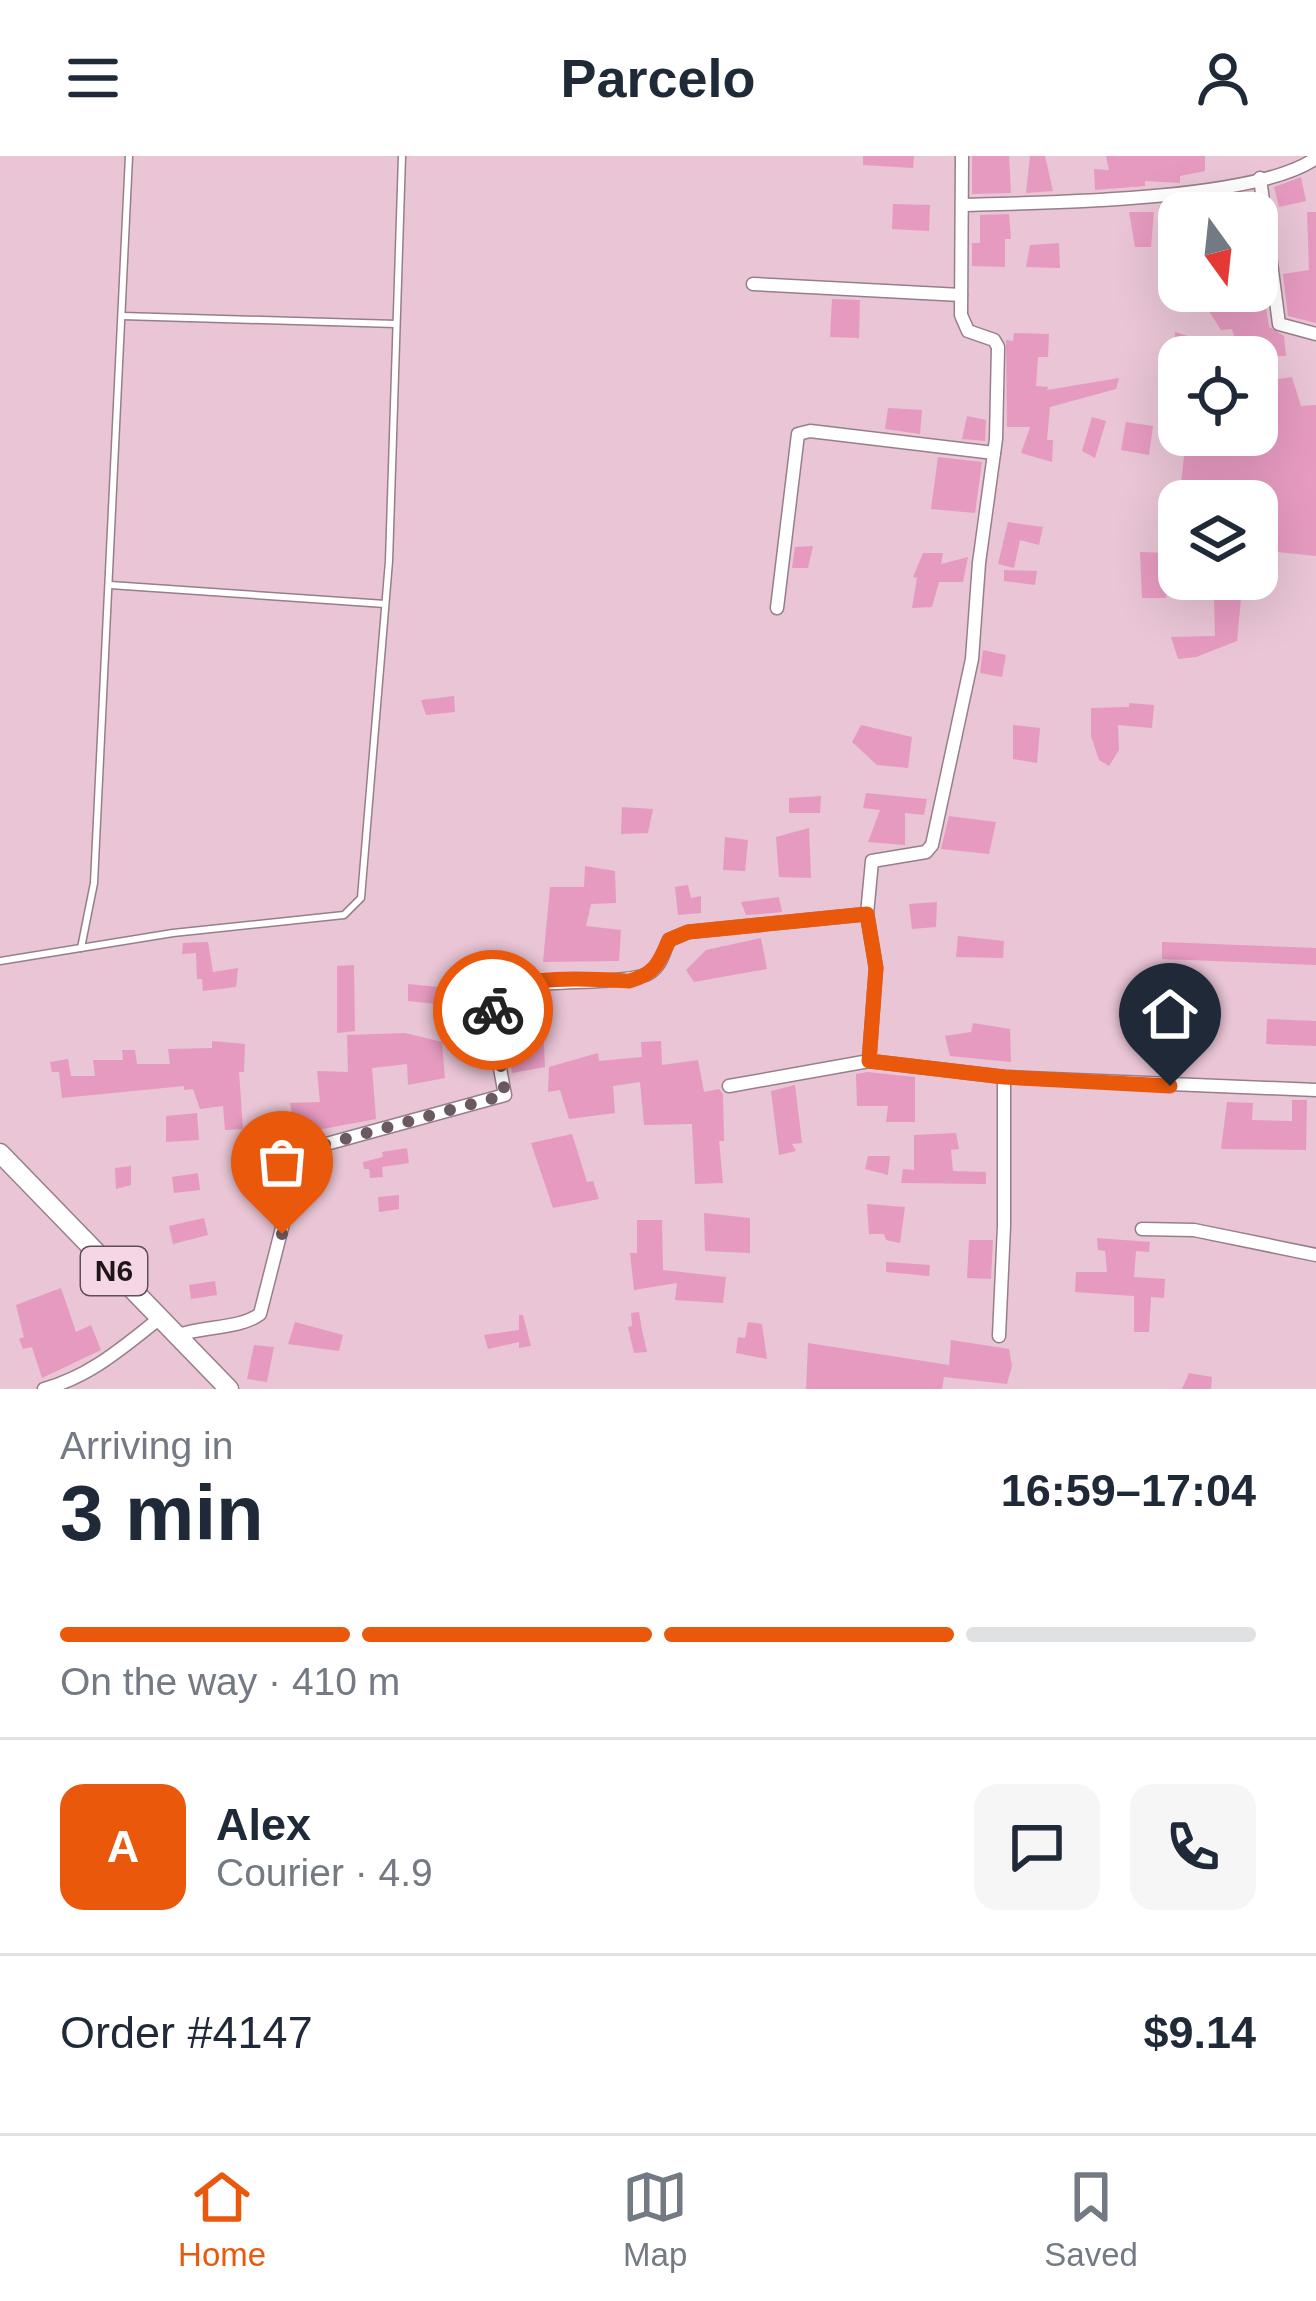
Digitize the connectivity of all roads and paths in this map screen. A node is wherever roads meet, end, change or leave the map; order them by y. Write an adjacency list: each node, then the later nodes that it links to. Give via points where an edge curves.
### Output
1 (130, 156): 9 (lane)
2 (402, 156): 10 (lane)
3 (962, 156): 6 (street)
4 (1316, 158): 5 (street)
5 (1260, 178): 6 (street, via 1150,195); 11 (street, via 1279,324)
6 (962, 205): 8 (street)
7 (753, 284): 8 (street)
8 (962, 296): 12 (street, via 964,325 998,347)
9 (122, 316): 10 (lane); 13 (lane)
10 (396, 325): 14 (lane)
11 (1316, 334)
12 (994, 453): 15 (street, via 798,434); 16 (street, via 972,658 932,845 872,861)
13 (110, 585): 14 (lane); 17 (lane, via 94,883)
14 (385, 604): 17 (lane, via 363,888 353,909)
15 (777, 608)
16 (867, 914): 19 (street, via 876,968); 27 (street, via 688,932 669,940 645,977 496,990 505,1095 308,1149 260,1314)
17 (81, 948): 18 (lane)
18 (0, 961)
19 (869, 1061): 20 (street); 21 (street)
20 (1004, 1077): 22 (street); 28 (street)
21 (729, 1086)
22 (1316, 1090)
23 (3, 1160): 26 (highway, N6)
24 (1142, 1229): 25 (street, via 1193,1229)
25 (1316, 1255)
26 (160, 1318): 27 (highway, N6); 29 (street, via 100,1365)
27 (179, 1335): 30 (highway, N6)
28 (1000, 1336)
29 (44, 1389)
30 (229, 1389)

